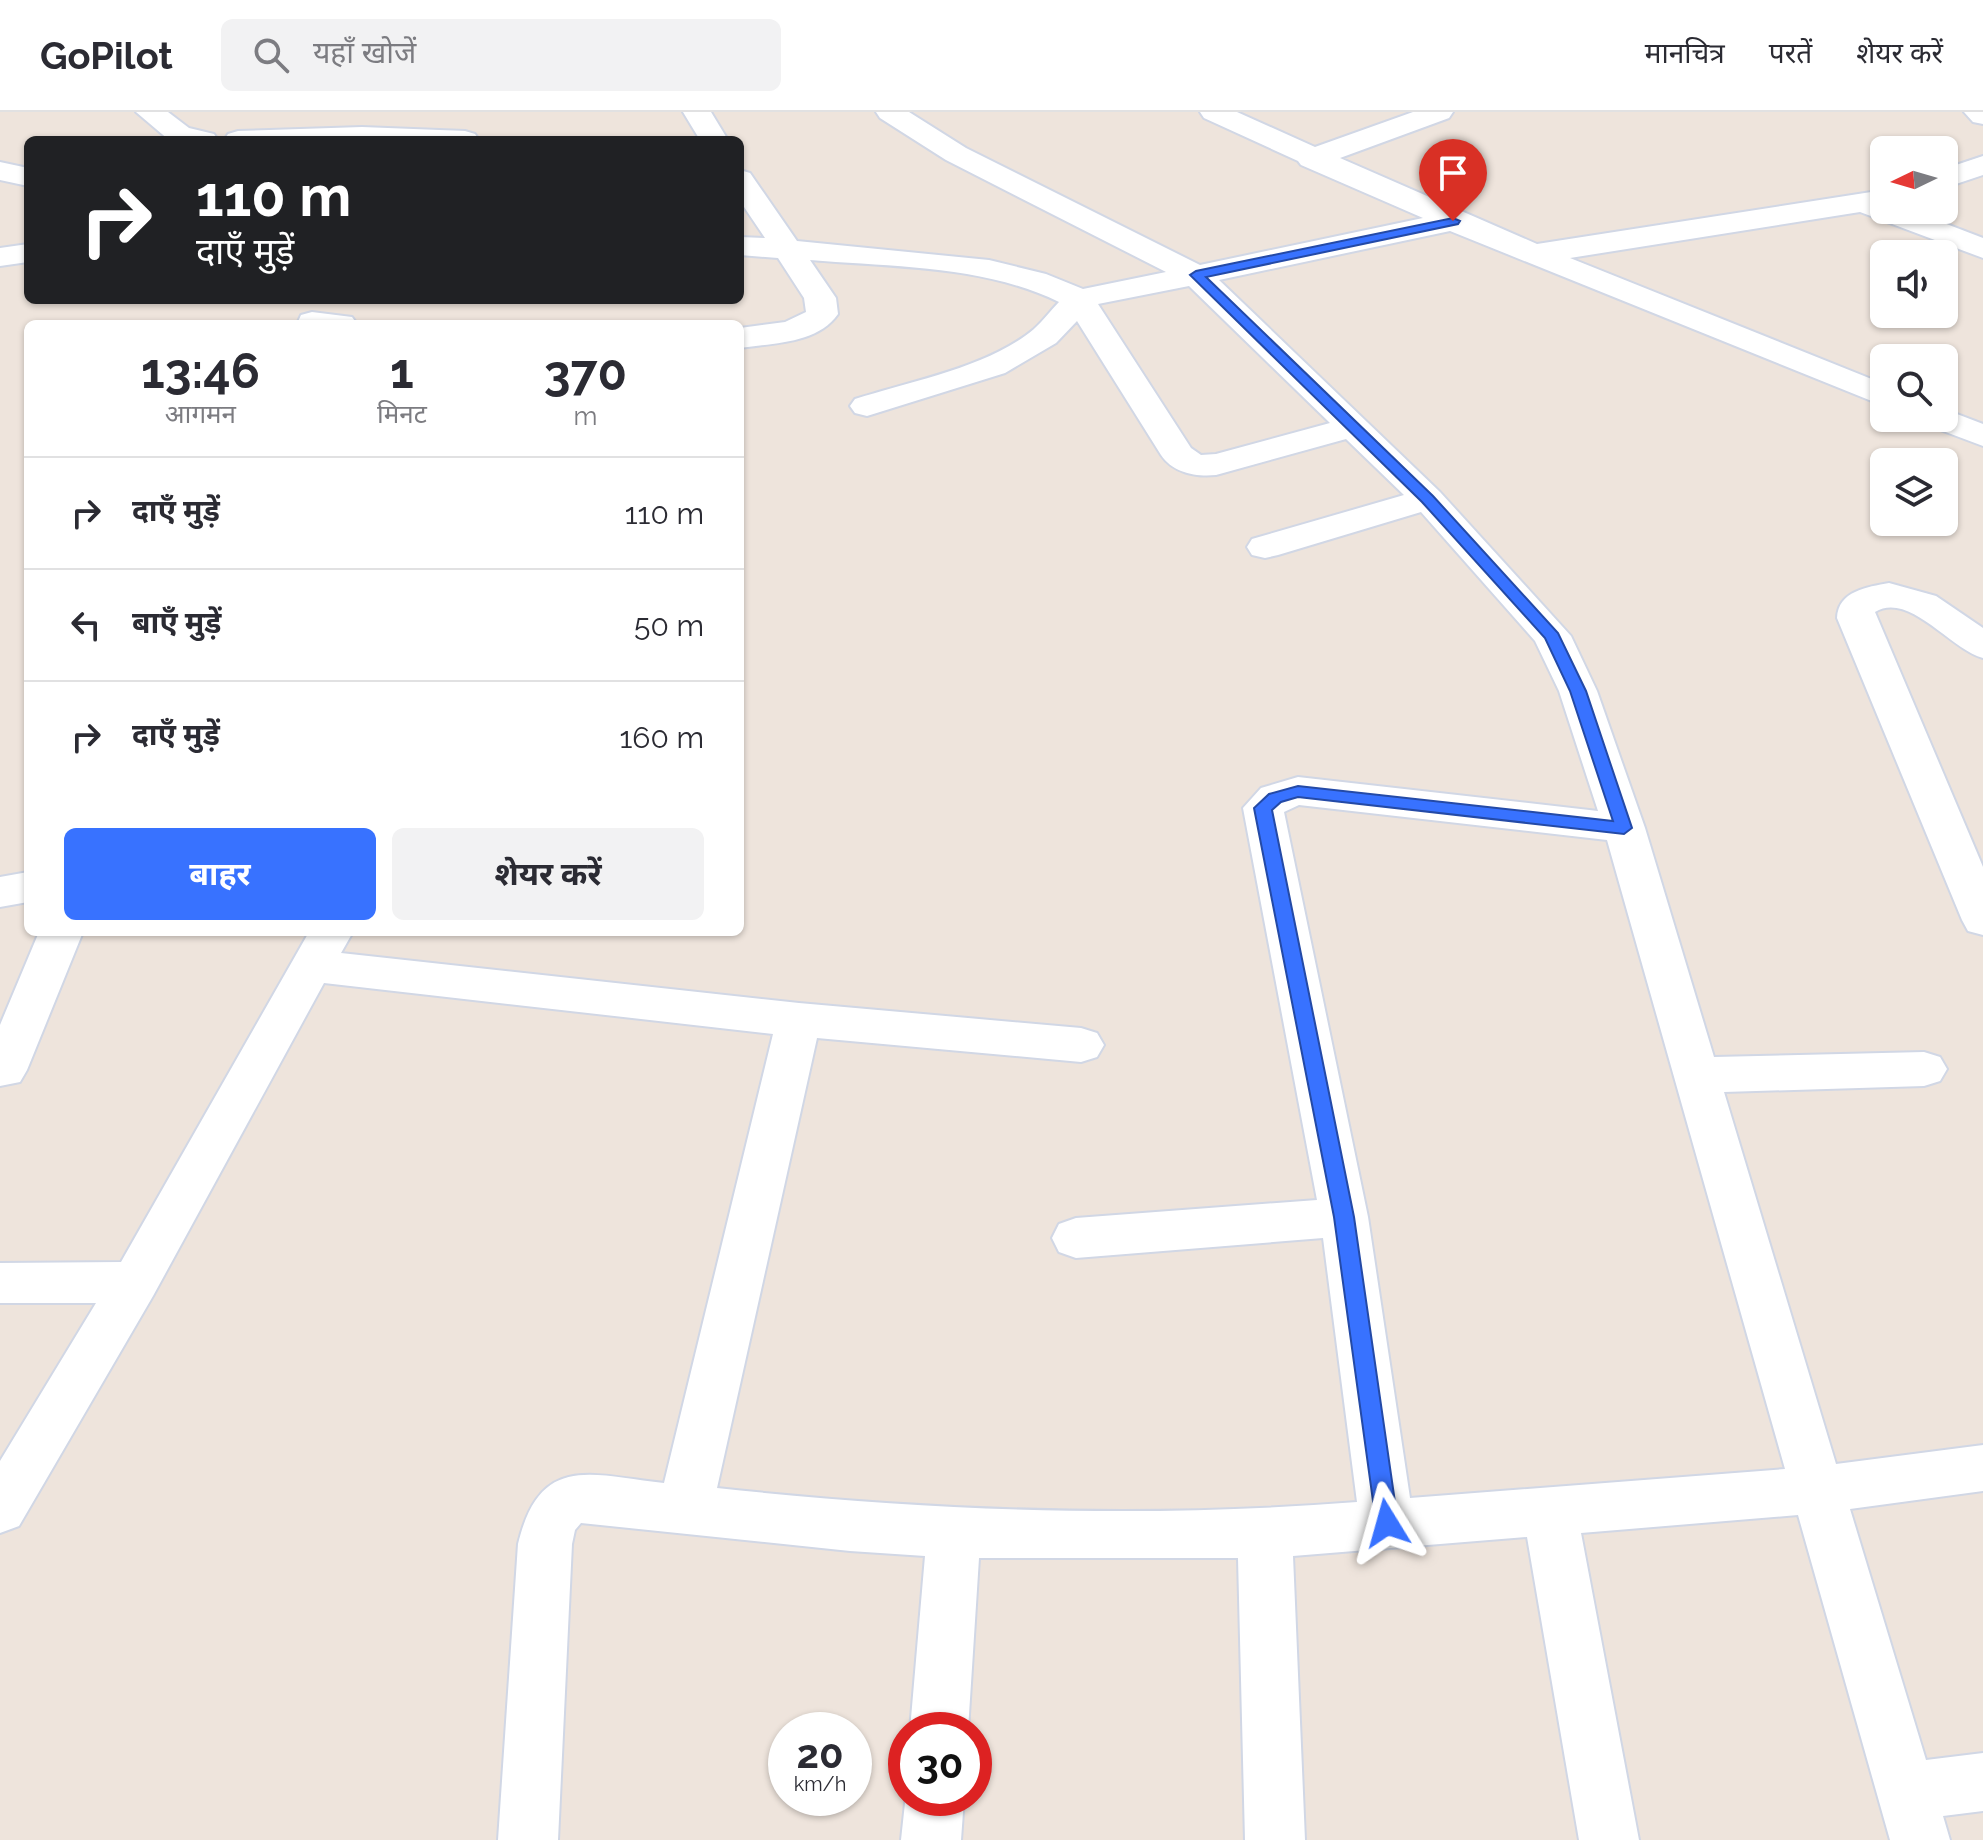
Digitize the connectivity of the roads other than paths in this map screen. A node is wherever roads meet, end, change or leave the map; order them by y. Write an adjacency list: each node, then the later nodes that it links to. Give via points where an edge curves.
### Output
1 (150, 112): 9 (street)
2 (697, 112): 12 (street)
3 (890, 112): 28 (street, via 956,154)
4 (1214, 112): 13 (street)
5 (1439, 112): 13 (street)
6 (1978, 112): 7 (street)
7 (1983, 116)
8 (363, 129): 10 (street); 11 (street)
9 (185, 136)
10 (283, 136)
11 (428, 136)
12 (712, 136)
13 (1311, 159): 20 (street)
14 (1982, 165): 16 (street)
15 (0, 171): 17 (street)
16 (1958, 174)
17 (24, 176)
18 (744, 185): 23 (street)
19 (1870, 202): 26 (street)
20 (1453, 221): 26 (street); 28 (street)
21 (1926, 224): 24 (street)
22 (744, 246): 23 (street)
23 (787, 248): 29 (street, via 972,266 1029,276); 30 (street, via 820,298 822,314 813,324)
24 (1983, 249)
25 (24, 254): 27 (street)
26 (1533, 254): 31 (street)
27 (0, 257)
28 (1196, 275): 29 (street); 33 (street)
29 (1079, 299): 32 (street, via 1045,336 1018,354); 33 (street, via 1188,464 1223,463)
30 (744, 337)
31 (1870, 390)
32 (867, 406)
33 (1355, 426): 36 (street)
34 (1958, 426): 35 (street)
35 (1983, 436)
36 (1428, 499): 37 (street); 39 (street, via 1552,636 1578,691)
37 (1265, 547)
38 (1983, 646): 42 (street, via 1917,599 1880,595 1856,607 1856,618)
39 (1624, 828): 49 (street); 50 (street, via 1298,791 1263,808)
40 (24, 888): 41 (street)
41 (0, 892)
42 (1982, 913)
43 (59, 936): 48 (street)
44 (322, 949): 45 (street); 52 (street)
45 (799, 1020): 46 (street); 57 (street)
46 (1081, 1045)
47 (1924, 1069): 49 (street)
48 (4, 1070)
49 (1695, 1075): 55 (street)
50 (1344, 1217): 51 (street); 59 (street)
51 (1076, 1238)
52 (135, 1282): 53 (street); 56 (street)
53 (0, 1283)
54 (1983, 1468): 55 (street)
55 (1817, 1490): 58 (street); 65 (street)
56 (0, 1509)
57 (685, 1509): 60 (street); 66 (street, via 568,1500 551,1519 545,1544)
58 (1550, 1512): 59 (street); 69 (street)
59 (1387, 1523): 61 (street)
60 (954, 1533): 61 (street); 62 (street)
61 (1265, 1534): 68 (street)
62 (940, 1712)
63 (1983, 1782): 65 (street)
64 (933, 1816): 67 (street)
65 (1914, 1816)
66 (528, 1840)
67 (931, 1840)
68 (1275, 1840)
69 (1609, 1840)

